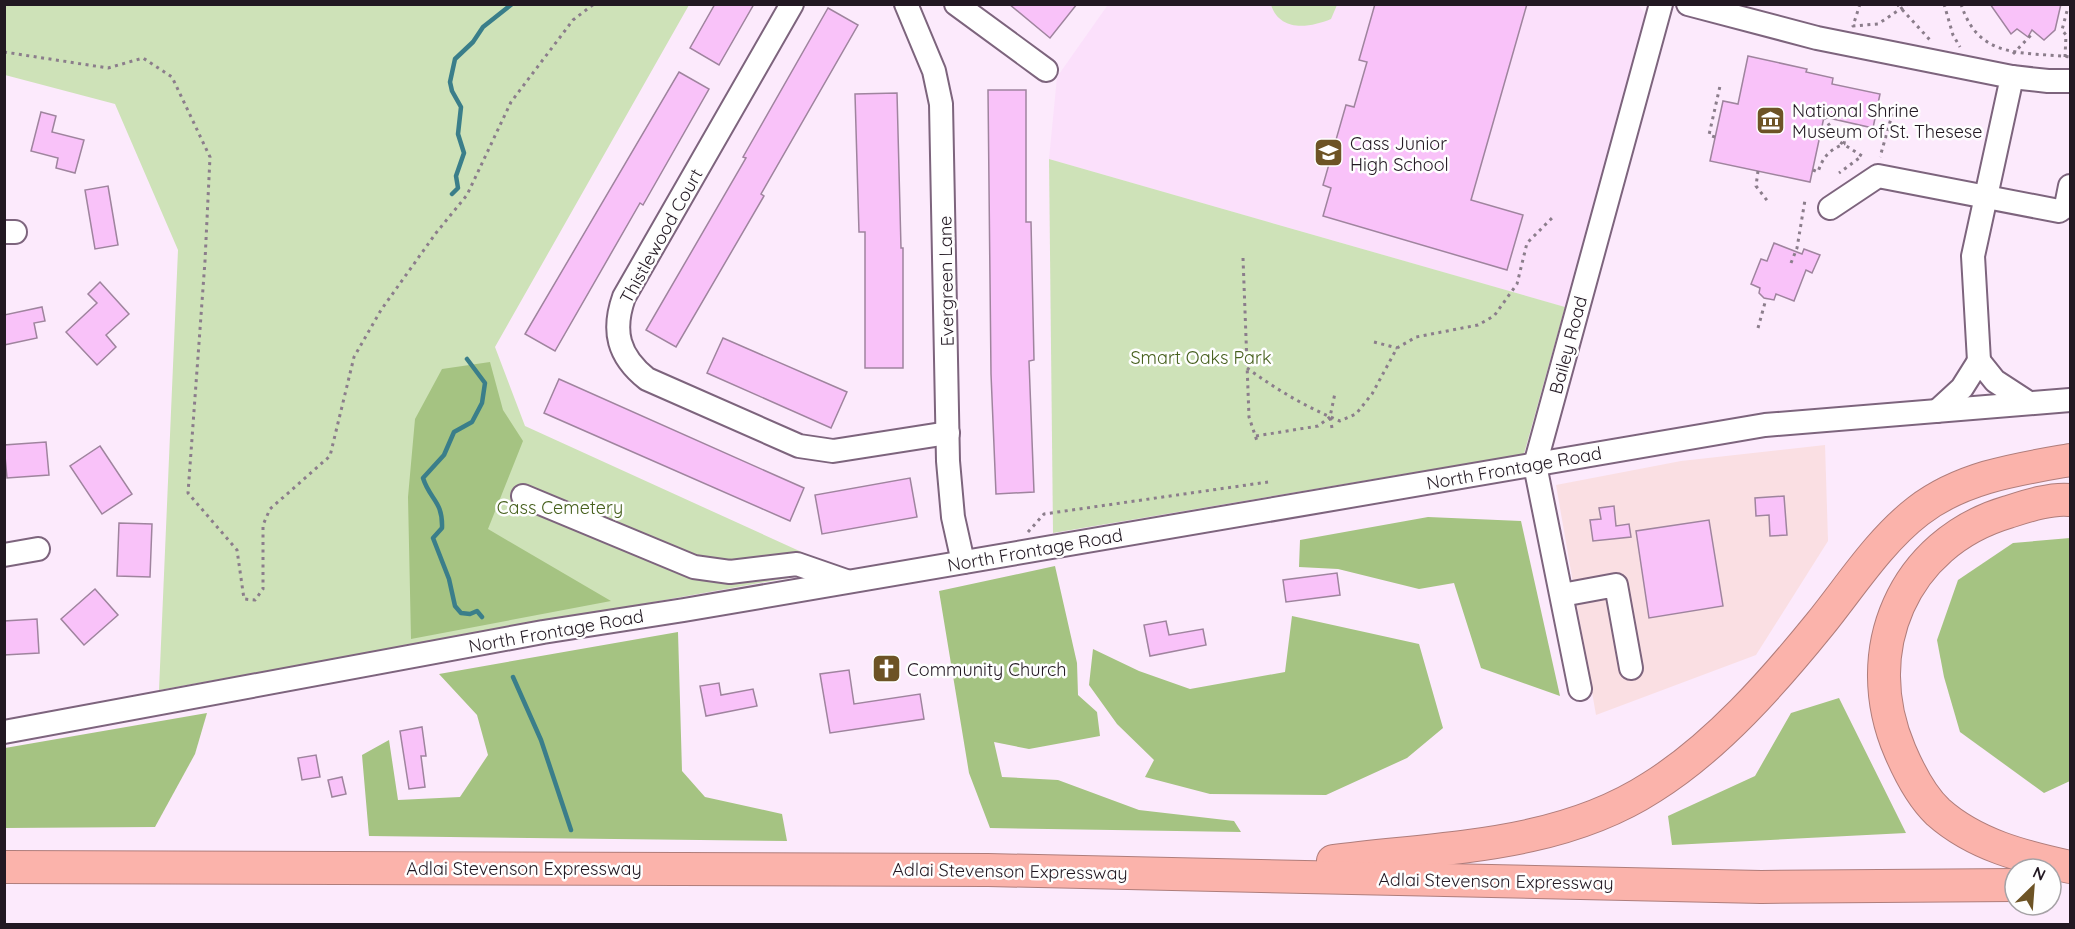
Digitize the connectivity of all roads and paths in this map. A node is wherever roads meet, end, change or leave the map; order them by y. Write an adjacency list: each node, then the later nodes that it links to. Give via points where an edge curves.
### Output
1 (594, 4): 18 (path, via 573,20 511,102 467,195 375,320 354,357 330,456 270,509 263,525 263,589 255,600 243,599 237,550 188,493 210,157 172,76 143,58 108,68)
2 (792, 4): 58 (street, Thistlewood Court, via 624,297 617,333 622,350 631,366 647,378 817,451 833,452)
3 (906, 4): 58 (street, Evergreen Lane, via 934,71 944,128)
4 (956, 4): 23 (street)
5 (1661, 4): 60 (street, Bailey Road)
6 (1688, 4): 24 (street, via 1817,38)
7 (1860, 4): 13 (path, via 1853,26 1878,24)
8 (1897, 4): 13 (path)
9 (1908, 4): 13 (path)
10 (1944, 4): 16 (path, via 1961,49)
11 (1961, 4): 17 (path, via 1975,30)
12 (2068, 7): 21 (path, via 2062,30 2066,35)
13 (1900, 9): 15 (path, via 1919,31)
14 (2032, 34): 19 (path)
15 (1940, 44)
16 (1950, 46)
17 (1996, 47): 19 (path); 20 (path)
18 (4, 52)
19 (2013, 54): 21 (path)
20 (1992, 55)
21 (2065, 57): 22 (path)
22 (2070, 57)
23 (1046, 70)
24 (2012, 77): 25 (street); 39 (street)
25 (2070, 81)
26 (1720, 86): 27 (path)
27 (1715, 111): 29 (path); 32 (path, via 1709,135)
28 (1876, 111): 34 (path, via 1892,115 1882,156)
29 (1720, 112)
30 (1824, 117): 33 (path)
31 (1848, 122): 33 (path)
32 (1715, 137)
33 (1844, 144): 34 (path); 35 (path, via 1828,152 1818,172)
34 (1862, 156): 37 (path)
35 (1813, 170)
36 (1758, 171): 41 (path, via 1756,186)
37 (1839, 172)
38 (2070, 186): 39 (street, via 2066,206 2059,211)
39 (1984, 199): 42 (street, via 1878,176); 50 (street, via 1973,256)
40 (1805, 200): 45 (path)
41 (1769, 203)
42 (1830, 208)
43 (1554, 216): 49 (path, via 1527,243 1517,284 1494,316 1478,325 1416,337)
44 (1243, 258): 51 (path)
45 (1791, 263)
46 (1766, 299): 47 (path)
47 (1758, 328)
48 (1374, 342): 49 (path)
49 (1397, 348): 56 (path, via 1372,394 1356,414 1340,421)
50 (1979, 361): 54 (street, via 1995,381); 55 (street, via 1962,388)
51 (1247, 368): 56 (path, via 1280,393); 56 (path, via 1249,417 1257,438 1318,426)
52 (1335, 393): 56 (path)
53 (2070, 400): 54 (street, North Frontage Road)
54 (2029, 403): 55 (street, North Frontage Road)
55 (1937, 411): 60 (street, North Frontage Road, via 1765,425)
56 (1330, 417): 57 (path)
57 (1332, 428)
58 (948, 433): 67 (street, Evergreen Lane, via 949,487)
59 (2070, 460): 75 (highway, via 1976,480 1917,511 1725,731 1652,787 1612,808 1523,839)
60 (1535, 465): 65 (street, North Frontage Road); 69 (street, Bailey Road)
61 (1268, 482): 65 (path, via 1044,514)
62 (523, 496): 68 (street, via 694,567 730,572 797,564)
63 (2070, 500): 74 (highway, via 1998,515 1937,549 1918,570 1896,613 1884,663 1884,698 1903,759 1937,811 1966,832 2012,854)
64 (39, 549): 66 (street)
65 (1012, 554): 67 (street, North Frontage Road)
66 (4, 555)
67 (963, 562): 68 (street, North Frontage Road)
68 (846, 582): 72 (street, North Frontage Road, via 543,632)
69 (1562, 595): 70 (street, via 1616,585); 71 (street, Bailey Road)
70 (1631, 668)
71 (1580, 689)
72 (4, 732)
73 (4, 867): 75 (highway, Adlai Stevenson Expressway, via 988,870)
74 (2070, 867)
75 (1231, 875): 76 (highway, Adlai Stevenson Expressway, via 1761,887)
76 (2003, 885)

